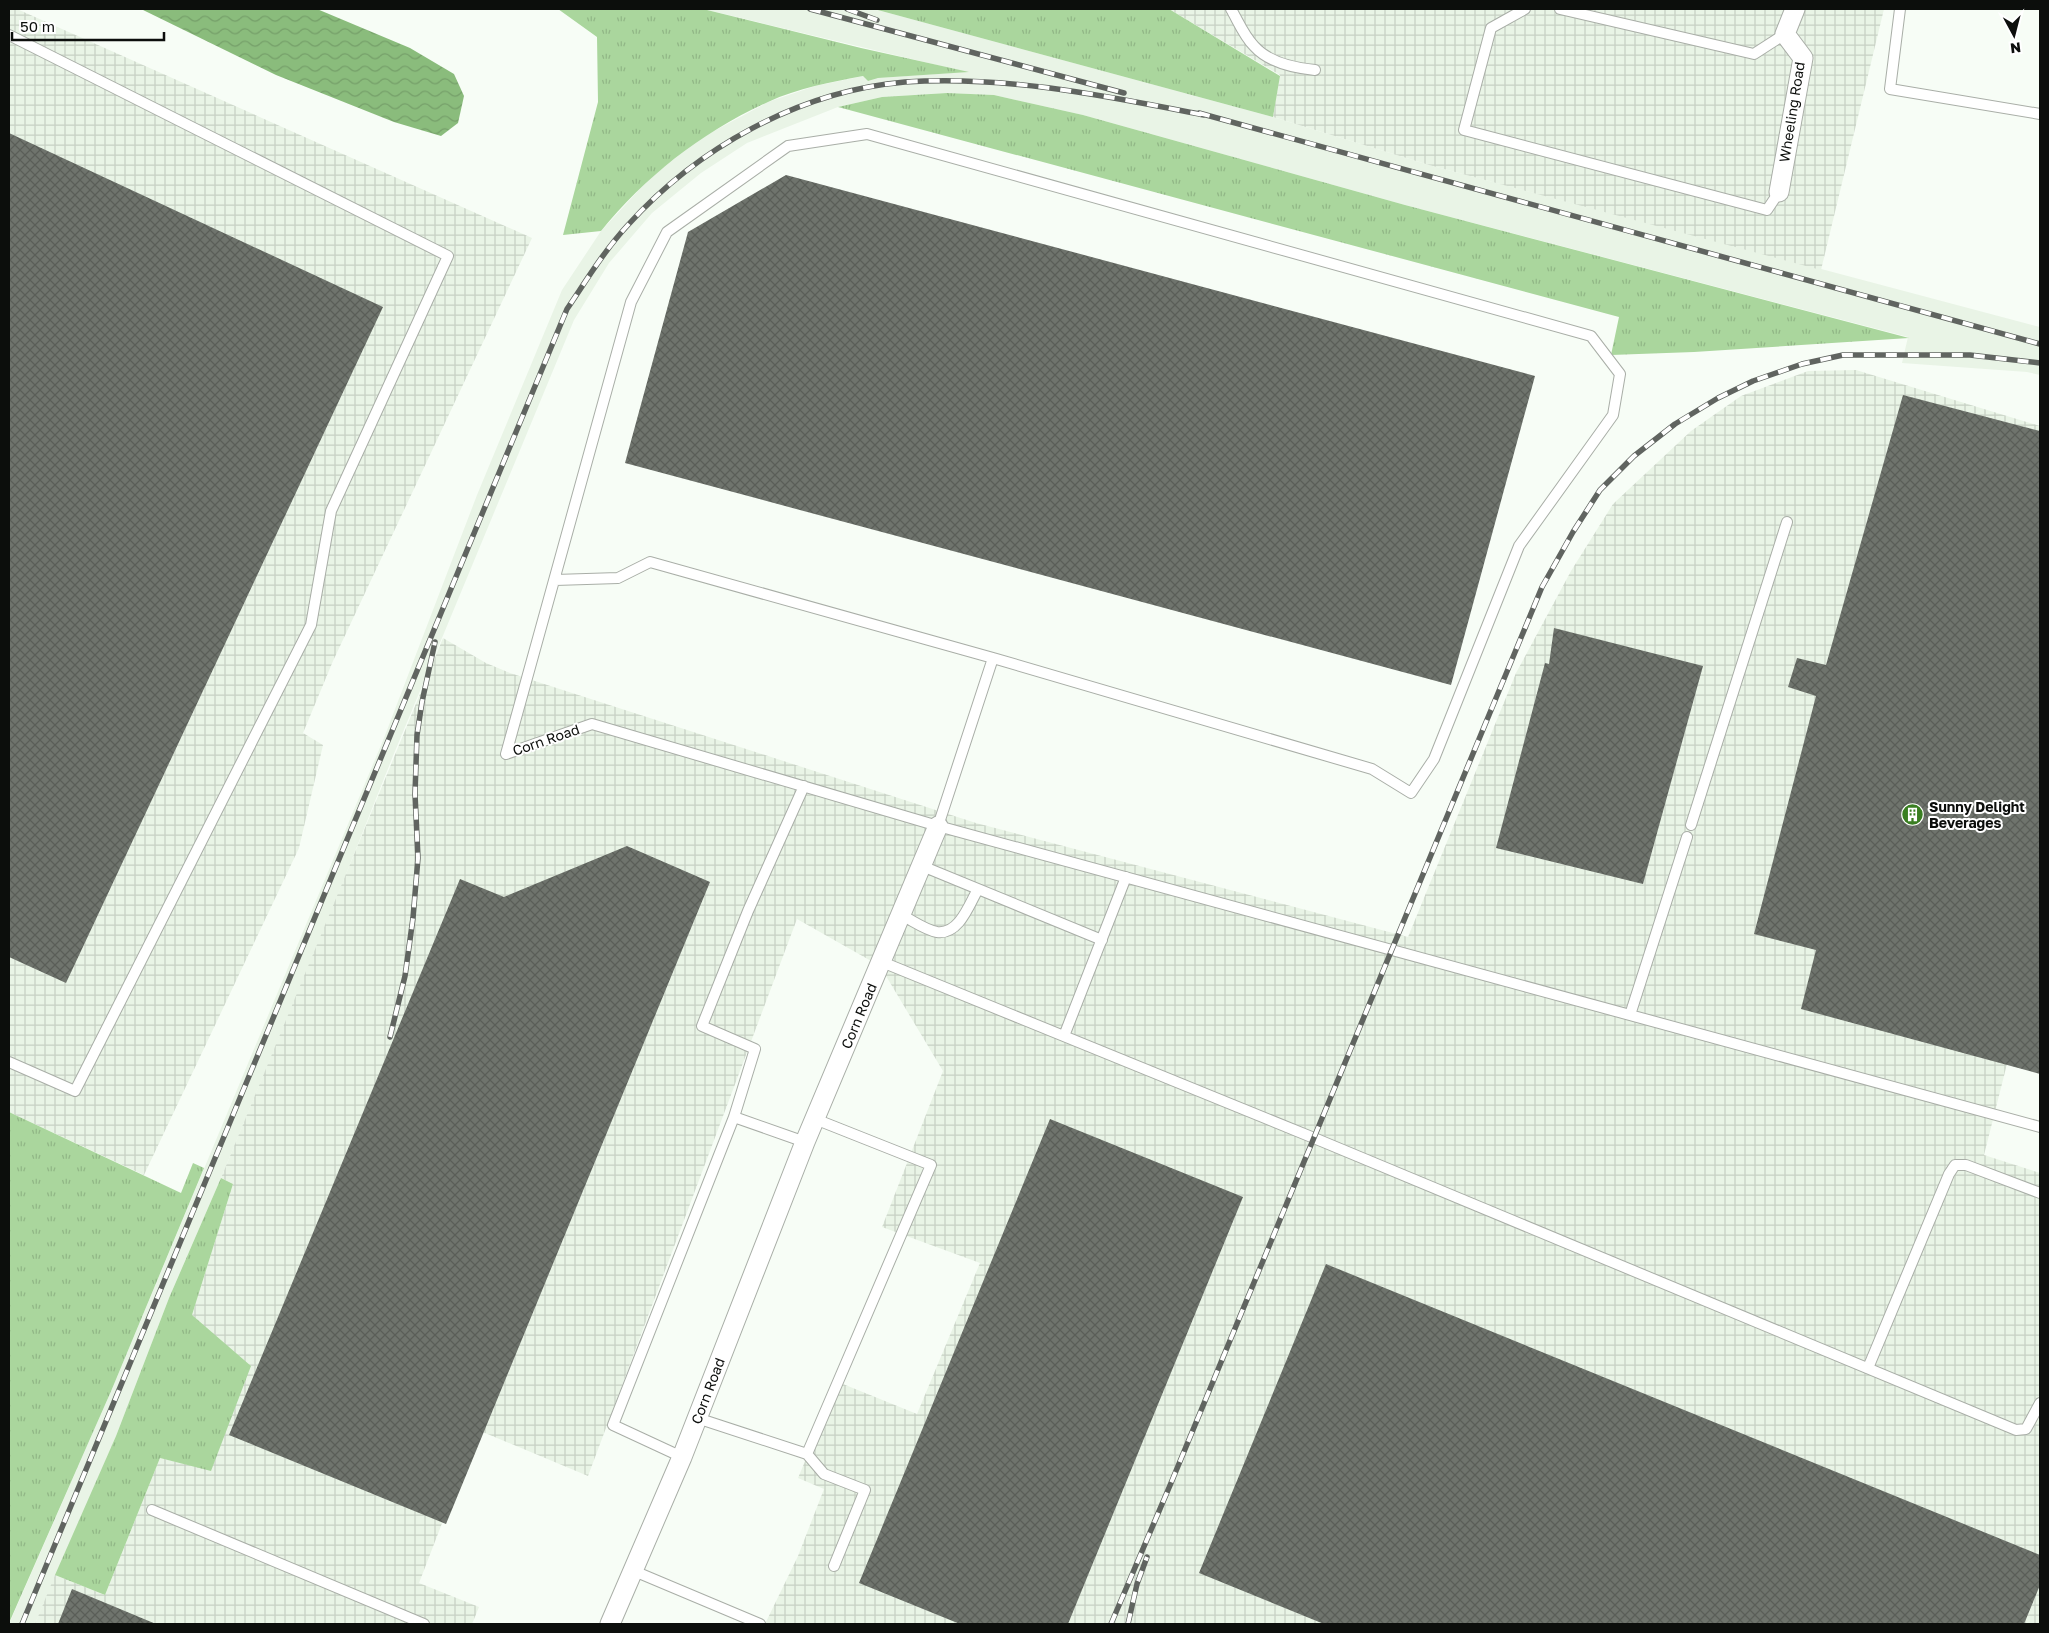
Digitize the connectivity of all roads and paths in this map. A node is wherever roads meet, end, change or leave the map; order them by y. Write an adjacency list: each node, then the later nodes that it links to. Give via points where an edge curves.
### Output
1 (1230, 9): 8 (lane, via 1254,46 1268,57 1294,68)
2 (1525, 9): 10 (lane, via 1492,28 1464,130 1767,210)
3 (1560, 9): 6 (lane, via 1754,54)
4 (1795, 9): 6 (street)
5 (1900, 9): 9 (lane, via 1890,89)
6 (1785, 34): 10 (street, Wheeling Road, via 1803,58)
7 (9, 35): 26 (lane, via 448,256 331,511 311,625 75,1092)
8 (1315, 70)
9 (2040, 114)
10 (1779, 192)
11 (1787, 522): 15 (lane)
12 (555, 580): 13 (lane, via 618,578 650,562); 13 (lane, via 631,302 667,232 788,146 867,134 1591,336 1620,374 1613,416 1519,546 1434,759 1411,793 1372,769); 14 (lane, Corn Road, via 506,754 592,724)
13 (993, 658): 16 (lane)
14 (804, 786): 16 (lane, Corn Road); 27 (lane, via 748,911 702,1026 755,1048)
15 (1691, 825)
16 (938, 826): 18 (street, Corn Road); 19 (lane)
17 (1687, 837): 24 (lane)
18 (922, 866): 20 (lane); 21 (street, Corn Road)
19 (1126, 877): 22 (lane); 24 (lane)
20 (978, 889): 21 (lane, via 959,923 951,930 936,932); 22 (lane)
21 (901, 915): 23 (street, Corn Road)
22 (1102, 940): 25 (lane)
23 (882, 962): 25 (lane); 28 (street, Corn Road)
24 (1630, 1015): 29 (lane)
25 (1064, 1036): 32 (lane)
26 (9, 1062)
27 (734, 1117): 30 (lane); 36 (lane, via 613,1425)
28 (815, 1119): 30 (street, Corn Road); 35 (lane, via 931,1164)
29 (2040, 1127)
30 (806, 1142): 34 (street, Corn Road)
31 (2040, 1192): 32 (lane, via 1966,1165 1955,1165)
32 (1868, 1368): 33 (lane, via 2016,1430 2026,1429)
33 (2040, 1402)
34 (698, 1418): 35 (lane); 36 (street, Corn Road)
35 (807, 1454): 38 (lane, via 824,1474 865,1490)
36 (682, 1457): 39 (street, Corn Road)
37 (152, 1510): 40 (lane)
38 (834, 1566)
39 (634, 1571): 41 (street, Corn Road); 42 (lane)
40 (424, 1624)
41 (610, 1624)
42 (760, 1624)

